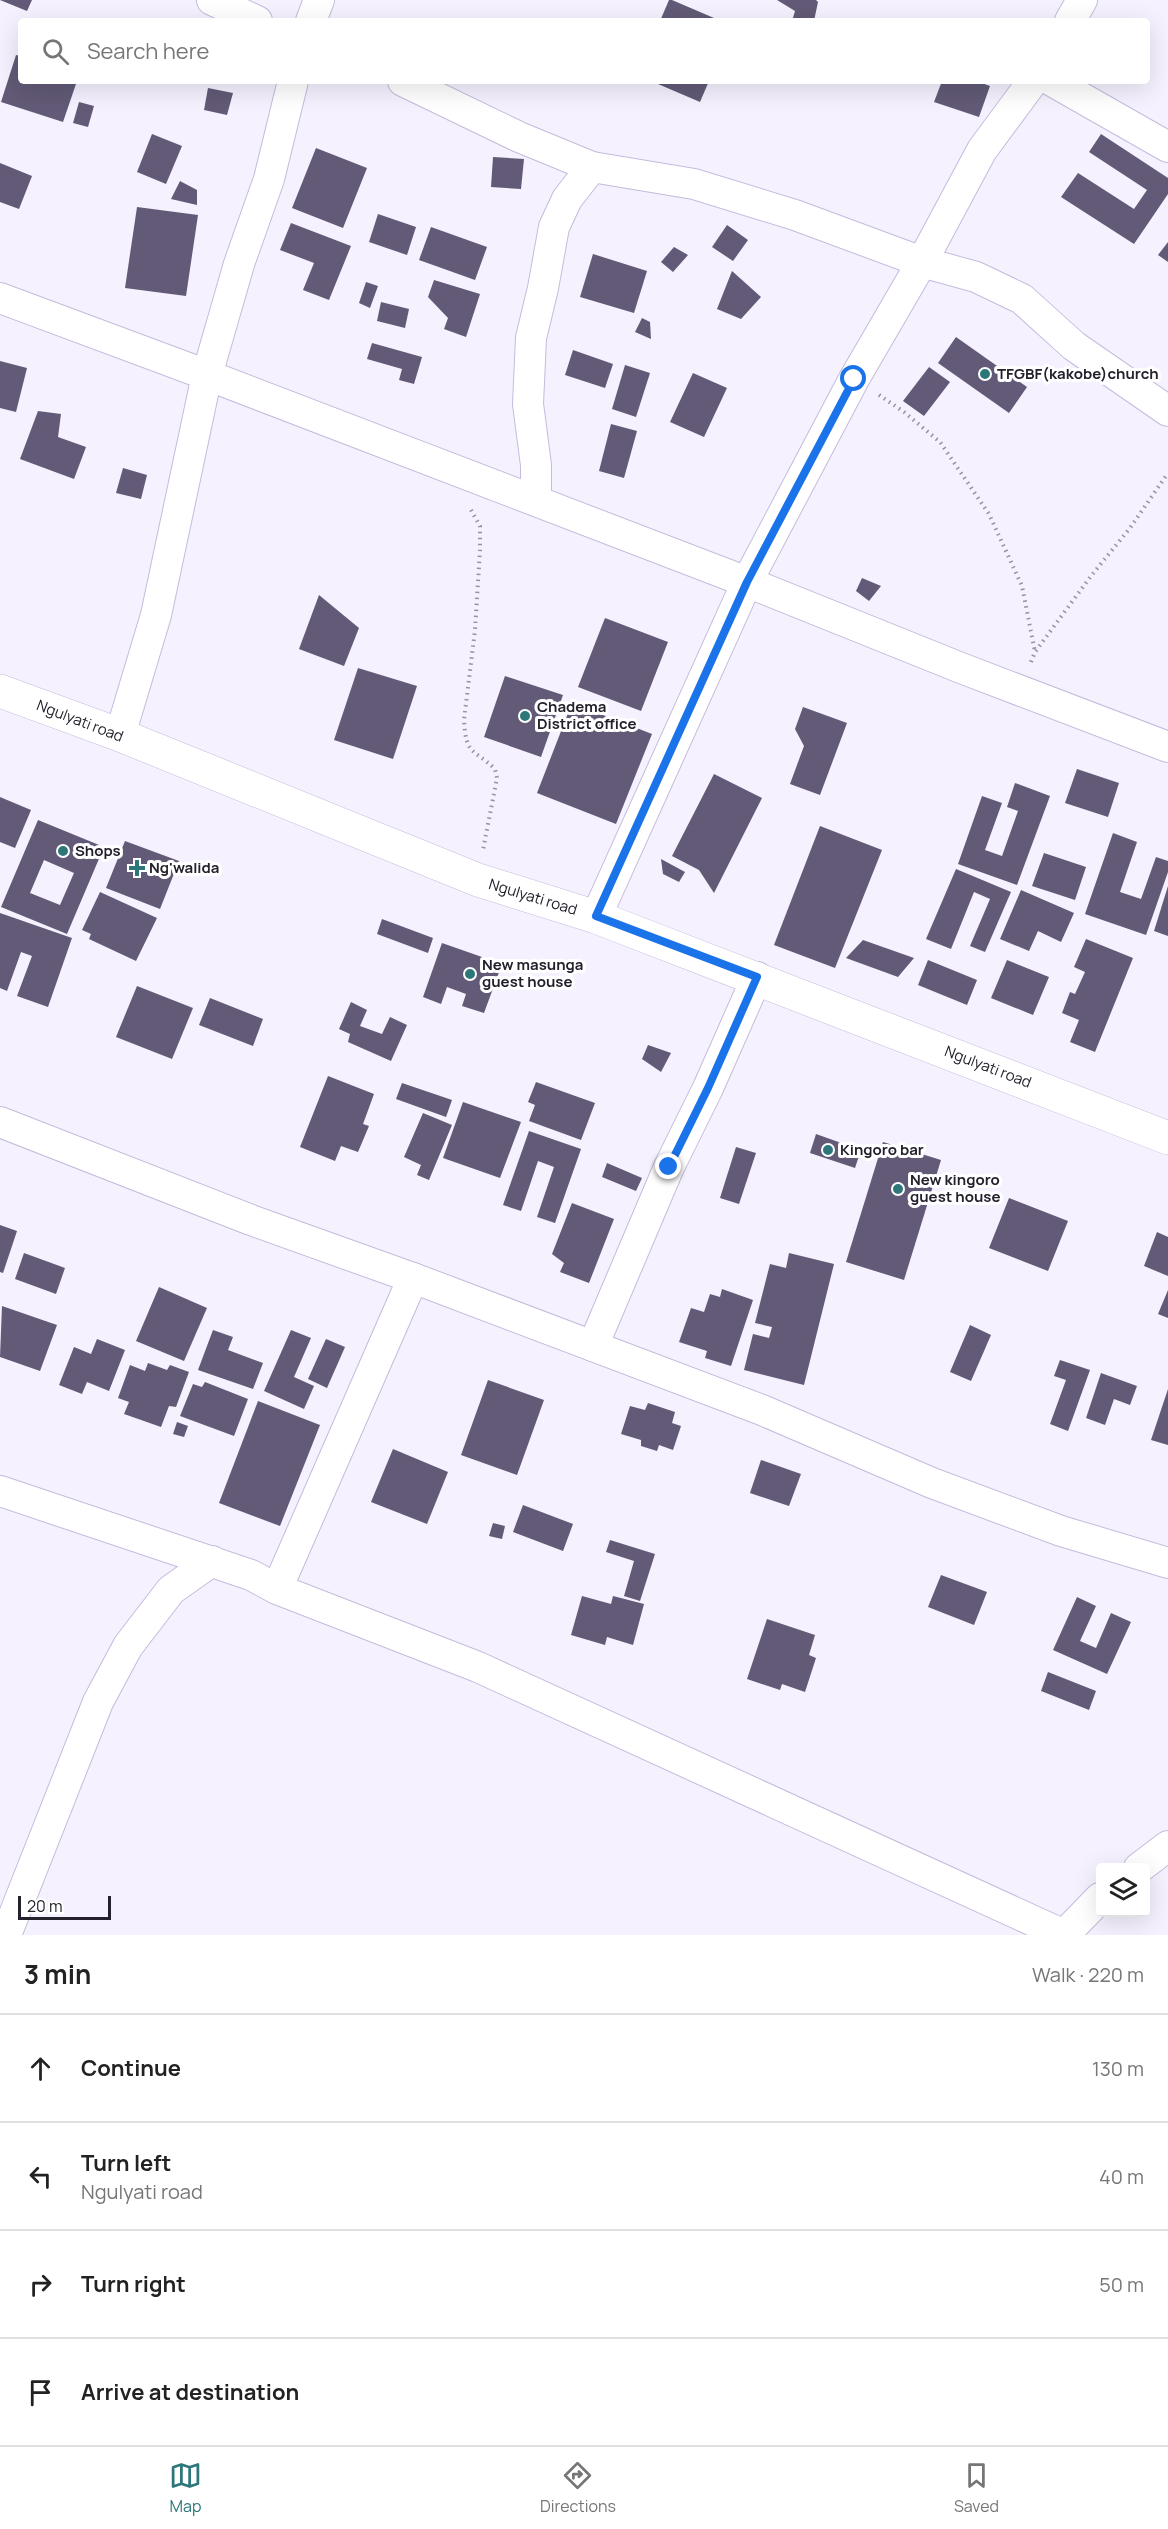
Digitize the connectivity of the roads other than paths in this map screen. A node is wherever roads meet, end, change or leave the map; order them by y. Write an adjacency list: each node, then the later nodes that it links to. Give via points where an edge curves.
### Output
1 (212, 0): 4 (street)
2 (319, 0): 5 (street)
3 (1082, 0): 6 (street)
4 (251, 18)
5 (311, 18)
6 (1072, 18)
7 (292, 84): 15 (street, via 269,179)
8 (408, 84): 12 (street)
9 (1031, 84): 13 (street, via 982,150)
10 (1057, 84): 11 (street)
11 (1168, 147)
12 (592, 167): 13 (street, via 694,184 795,215); 17 (street, via 567,199 554,227 531,339 528,404)
13 (922, 262): 16 (street, via 976,277 1022,299 1074,345); 18 (street, via 854,379)
14 (0, 298): 15 (street)
15 (207, 375): 17 (street); 20 (street, via 156,615)
16 (1168, 411)
17 (536, 500): 18 (street)
18 (747, 582): 21 (street); 22 (street)
19 (0, 691): 20 (main road, Ngulyati road)
20 (120, 735): 22 (main road, Ngulyati road, via 478,880)
21 (1168, 747)
22 (596, 916): 23 (main road, Ngulyati road)
23 (757, 977): 25 (main road, Ngulyati road); 27 (street, via 669,1167)
24 (0, 1122): 26 (street)
25 (1168, 1138)
26 (413, 1278): 27 (street); 31 (street)
27 (593, 1346): 30 (street, via 762,1410 932,1483 1061,1531)
28 (0, 1491): 29 (street)
29 (212, 1561): 31 (street); 33 (street, via 171,1590 128,1646 98,1702)
30 (1168, 1563)
31 (277, 1589): 34 (street, via 478,1667)
32 (1096, 1903): 34 (street)
33 (6, 1935)
34 (1064, 1935)

